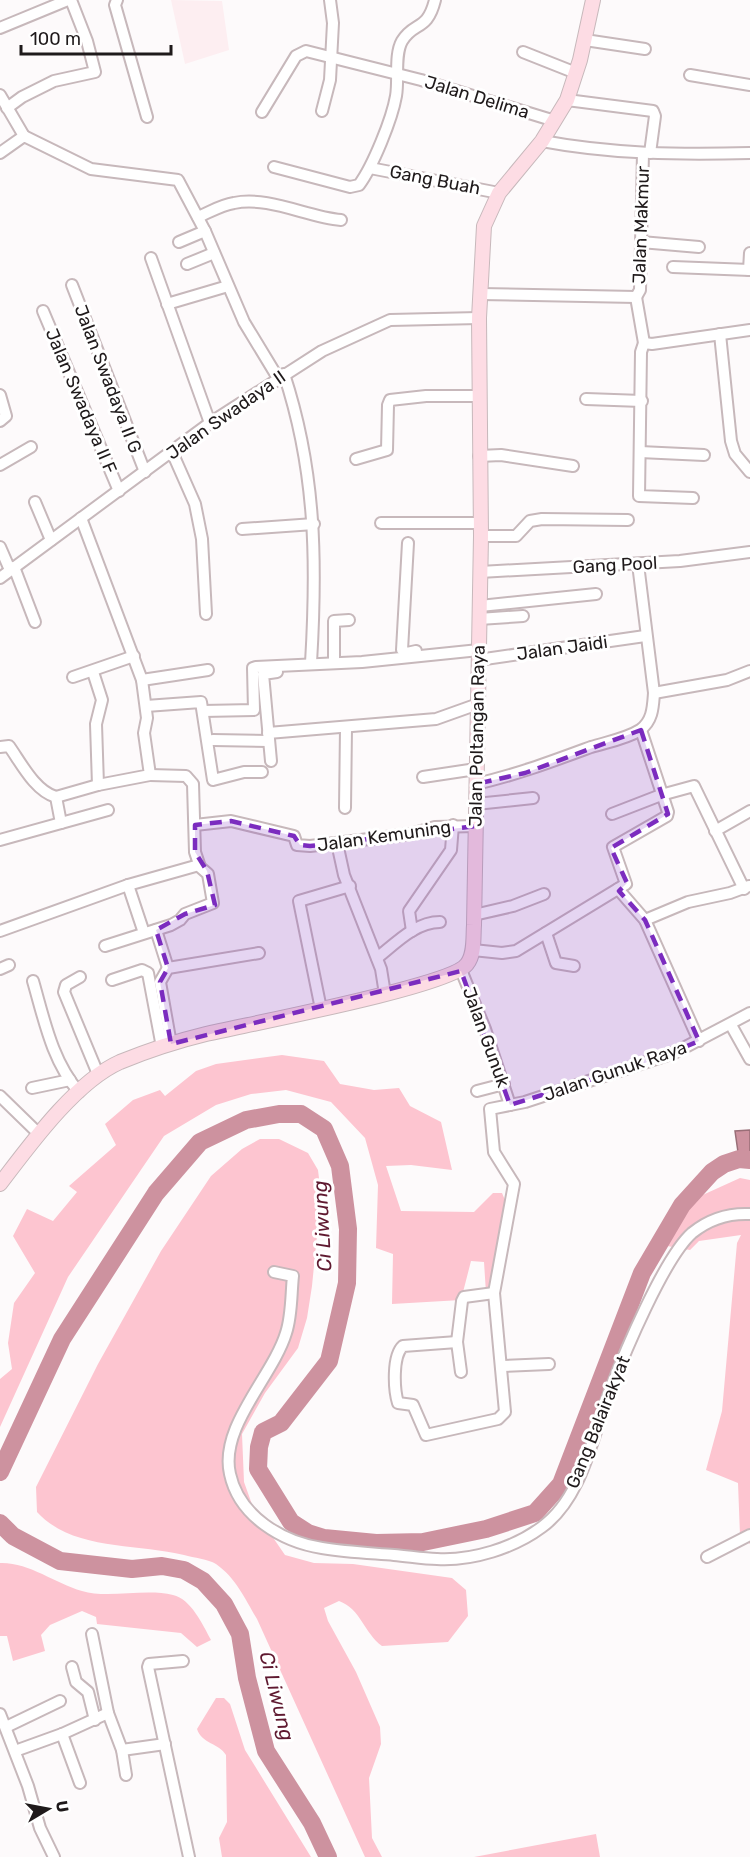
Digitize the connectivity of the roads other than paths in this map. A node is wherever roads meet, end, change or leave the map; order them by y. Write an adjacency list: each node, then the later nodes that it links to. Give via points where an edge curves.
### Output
1 (70, 0): 6 (street); 18 (street, via 87,41 94,72 54,81)
2 (117, 0): 21 (street, via 115,5)
3 (330, 0): 11 (street, via 333,23)
4 (435, 0): 13 (street, Jalan Delima, via 429,19 402,40)
5 (592, 0): 8 (street, Jalan Poltangan Raya)
6 (56, 3): 7 (street)
7 (0, 28)
8 (585, 40): 9 (street); 12 (street, Jalan Poltangan Raya)
9 (645, 49)
10 (523, 52): 12 (street)
11 (329, 56): 13 (street, Jalan Delima); 19 (street, via 329,89); 20 (street, Jalan Delima, via 306,51 298,54)
12 (576, 73): 17 (street, Jalan Poltangan Raya)
13 (398, 75): 22 (street, Jalan Delima); 29 (street, Jalan Delima, via 396,98)
14 (690, 75): 15 (street)
15 (750, 85)
16 (0, 95): 18 (street)
17 (567, 100): 22 (street, Jalan Poltangan Raya); 26 (street, Jalan Makmur, via 653,111)
18 (7, 108): 23 (street)
19 (322, 111)
20 (262, 112)
21 (147, 117)
22 (555, 121): 24 (street, Jalan Poltangan Raya)
23 (24, 136): 25 (street); 31 (street, via 91,169 178,180)
24 (542, 141): 26 (street); 30 (street, Jalan Poltangan Raya)
25 (0, 153)
26 (646, 153): 27 (street); 35 (street, Jalan Makmur)
27 (750, 153)
28 (274, 167): 29 (street, via 350,187 358,185)
29 (370, 168): 30 (street, Gang Buah)
30 (499, 193): 45 (street, Jalan Poltangan Raya, via 484,225)
31 (198, 217): 32 (street, via 236,202 257,202); 33 (street)
32 (341, 220)
33 (206, 231): 34 (street); 37 (street)
34 (179, 242)
35 (641, 242): 36 (street); 46 (street, Jalan Makmur, via 640,290)
36 (699, 247)
37 (214, 253): 40 (street); 44 (street)
38 (750, 253): 42 (street)
39 (151, 258): 47 (street)
40 (188, 264)
41 (674, 267): 42 (street)
42 (750, 270)
43 (72, 285): 68 (street, Jalan Swadaya II G)
44 (228, 286): 47 (street); 53 (street, via 244,322)
45 (480, 294): 46 (street); 49 (street, Jalan Poltangan Raya)
46 (636, 297): 52 (street, Jalan Makmur)
47 (167, 304): 59 (street)
48 (43, 311): 70 (street, Jalan Swadaya II F)
49 (479, 318): 53 (street, Jalan Swadaya II, via 390,321 322,351); 55 (street, Jalan Poltangan Raya)
50 (750, 330): 51 (street)
51 (720, 334): 52 (street); 69 (street, via 731,441 735,454)
52 (644, 343): 57 (street, Jalan Makmur)
53 (281, 376): 59 (street, Jalan Swadaya II); 76 (street, via 303,439)
54 (0, 395): 58 (street, via 6,416)
55 (478, 396): 64 (street, Jalan Poltangan Raya); 65 (street, via 390,400 387,450)
56 (586, 399): 57 (street)
57 (642, 401): 62 (street, Jalan Makmur)
58 (0, 421)
59 (210, 423): 61 (street, Jalan Swadaya II)
60 (31, 447): 66 (street)
61 (172, 452): 68 (street, Jalan Swadaya II); 89 (street, via 195,504 202,539)
62 (640, 452): 63 (street); 71 (street, Jalan Makmur, via 639,496)
63 (704, 455)
64 (479, 456): 67 (street, via 501,455); 78 (street, Jalan Poltangan Raya)
65 (356, 459)
66 (0, 465)
67 (573, 466)
68 (145, 472): 70 (street, Jalan Swadaya II)
69 (750, 472)
70 (119, 491): 73 (street, Jalan Swadaya II)
71 (693, 498)
72 (34, 502): 79 (street)
73 (81, 518): 79 (street, Jalan Swadaya II); 95 (street)
74 (628, 519): 78 (street, via 542,519 530,522 516,536)
75 (381, 523): 78 (street)
76 (314, 524): 77 (street); 97 (street)
77 (242, 529)
78 (481, 529): 85 (street, Jalan Poltangan Raya)
79 (51, 540): 84 (street, Jalan Swadaya II)
80 (408, 543): 94 (street, via 402,650)
81 (0, 547): 84 (street)
82 (750, 552): 83 (street, Gang Pool)
83 (638, 564): 85 (street, Gang Pool); 93 (street)
84 (12, 569): 86 (street, Jalan Swadaya II); 92 (street)
85 (480, 572): 88 (street, Jalan Poltangan Raya)
86 (0, 578)
87 (596, 594): 88 (street)
88 (479, 613): 90 (street); 94 (street, Jalan Poltangan Raya)
89 (206, 615)
90 (523, 616)
91 (349, 620): 96 (street, via 334,621)
92 (35, 622)
93 (645, 636): 94 (street, Jalan Jaidi); 103 (street)
94 (479, 651): 96 (street); 104 (street, Jalan Poltangan Raya)
95 (134, 656): 100 (street); 102 (street)
96 (334, 663): 97 (street)
97 (308, 666): 106 (street, via 254,668 253,711); 109 (street, via 262,674)
98 (208, 670): 102 (street)
99 (750, 670): 103 (street, via 727,680)
100 (93, 672): 101 (street); 118 (street, via 102,700 96,724)
101 (73, 677)
102 (142, 680): 105 (street)
103 (654, 693): 108 (street, via 652,714)
104 (478, 704): 107 (street, via 436,719); 113 (street, Jalan Poltangan Raya)
105 (146, 706): 106 (street, via 198,700); 115 (street, via 144,733)
106 (203, 711): 114 (street, via 213,780)
107 (346, 728): 109 (street); 123 (street)
108 (640, 730): 117 (street, via 525,773); 119 (street)
109 (269, 737): 110 (street); 112 (street)
110 (213, 740)
111 (0, 747): 120 (street, via 9,746 25,772)
112 (271, 761)
113 (477, 769): 116 (street); 117 (street, Jalan Poltangan Raya)
114 (262, 772)
115 (150, 775): 118 (street); 128 (street, via 189,777 194,790)
116 (423, 777)
117 (476, 784): 122 (street, Jalan Poltangan Raya)
118 (98, 785): 120 (street)
119 (661, 795): 126 (street); 131 (street, via 694,786); 137 (street, via 667,816 613,847)
120 (56, 797): 127 (street)
121 (533, 798): 122 (street)
122 (476, 804): 130 (street, Jalan Poltangan Raya)
123 (345, 808)
124 (108, 810): 127 (street)
125 (750, 811): 131 (street)
126 (612, 814)
127 (61, 823): 132 (street)
128 (195, 825): 133 (street, Jalan Kemuning, via 231,821 294,836 298,845); 134 (street)
129 (453, 825): 130 (street, Jalan Kemuning); 133 (street, Jalan Kemuning); 145 (street, via 451,850 410,911)
130 (476, 826): 140 (street, Jalan Poltangan Raya)
131 (715, 831): 138 (street)
132 (0, 840)
133 (337, 843): 136 (street)
134 (199, 865): 135 (street); 143 (street, via 207,874 212,906 185,914)
135 (128, 885): 144 (street); 146 (street)
136 (350, 886): 151 (street); 159 (street, via 299,901)
137 (622, 886): 141 (street); 147 (street)
138 (747, 887): 141 (street, via 688,902)
139 (544, 894): 140 (street)
140 (474, 915): 149 (street, Jalan Poltangan Raya)
141 (645, 920): 162 (street)
142 (440, 922): 145 (street)
143 (156, 930): 146 (street); 153 (street)
144 (0, 931)
145 (412, 931): 151 (street)
146 (144, 933): 148 (street)
147 (546, 933): 149 (street, via 510,952); 152 (street, via 556,963)
148 (105, 946)
149 (473, 950): 154 (street, Jalan Poltangan Raya)
150 (259, 953): 153 (street)
151 (377, 958): 158 (street)
152 (574, 966)
153 (168, 968): 163 (street, via 160,981)
154 (461, 970): 158 (street); 167 (street, Jalan Gunuk)
155 (80, 977): 165 (street, via 66,985 64,992)
156 (112, 980): 163 (street, via 142,970 148,973)
157 (33, 981): 166 (street, via 53,1049)
158 (385, 994): 159 (street)
159 (321, 1009): 163 (street)
160 (750, 1013): 161 (street, Jalan Gunuk Raya)
161 (731, 1024): 162 (street, Jalan Gunuk Raya); 164 (street)
162 (699, 1041): 172 (street, Jalan Gunuk Raya, via 651,1061)
163 (167, 1045): 165 (street)
164 (750, 1059)
165 (98, 1074): 170 (street)
166 (70, 1080): 168 (street); 170 (street)
167 (504, 1084): 169 (street); 172 (street, Jalan Gunuk)
168 (32, 1088)
169 (477, 1091)
170 (79, 1092): 174 (street)
171 (0, 1096): 174 (street)
172 (510, 1105): 178 (street, Jalan Gunuk Raya, via 488,1112 495,1155 514,1184)
173 (0, 1110): 174 (street, via 10,1109)
174 (37, 1136): 175 (street)
175 (0, 1184)
176 (750, 1214): 177 (street, Gang Balairakyat, via 734,1214 707,1223 676,1254 626,1352 577,1482 557,1512 543,1526 514,1543 451,1559 314,1547 274,1532 237,1495 229,1452 237,1426 288,1326 293,1276)
177 (274, 1272)
178 (494, 1293): 179 (street, via 462,1299); 181 (street)
179 (457, 1342): 181 (street, via 403,1346 398,1352 398,1403 413,1405 426,1435 502,1416 506,1412); 182 (street)
180 (549, 1364): 181 (street)
181 (502, 1366)
182 (461, 1372)
183 (750, 1535): 184 (street)
184 (707, 1557)
185 (92, 1634): 189 (street)
186 (183, 1661): 194 (street, via 148,1665)
187 (72, 1667): 191 (street, via 76,1682 88,1692)
188 (60, 1701): 192 (street)
189 (108, 1713): 191 (street); 195 (street)
190 (0, 1714): 192 (street)
191 (95, 1720): 193 (street)
192 (6, 1727): 196 (street)
193 (62, 1734): 196 (street); 198 (street)
194 (165, 1743): 195 (street); 200 (street)
195 (122, 1750): 197 (street)
196 (15, 1751): 199 (street)
197 (126, 1775)
198 (80, 1783)
199 (54, 1857)
200 (190, 1857)

